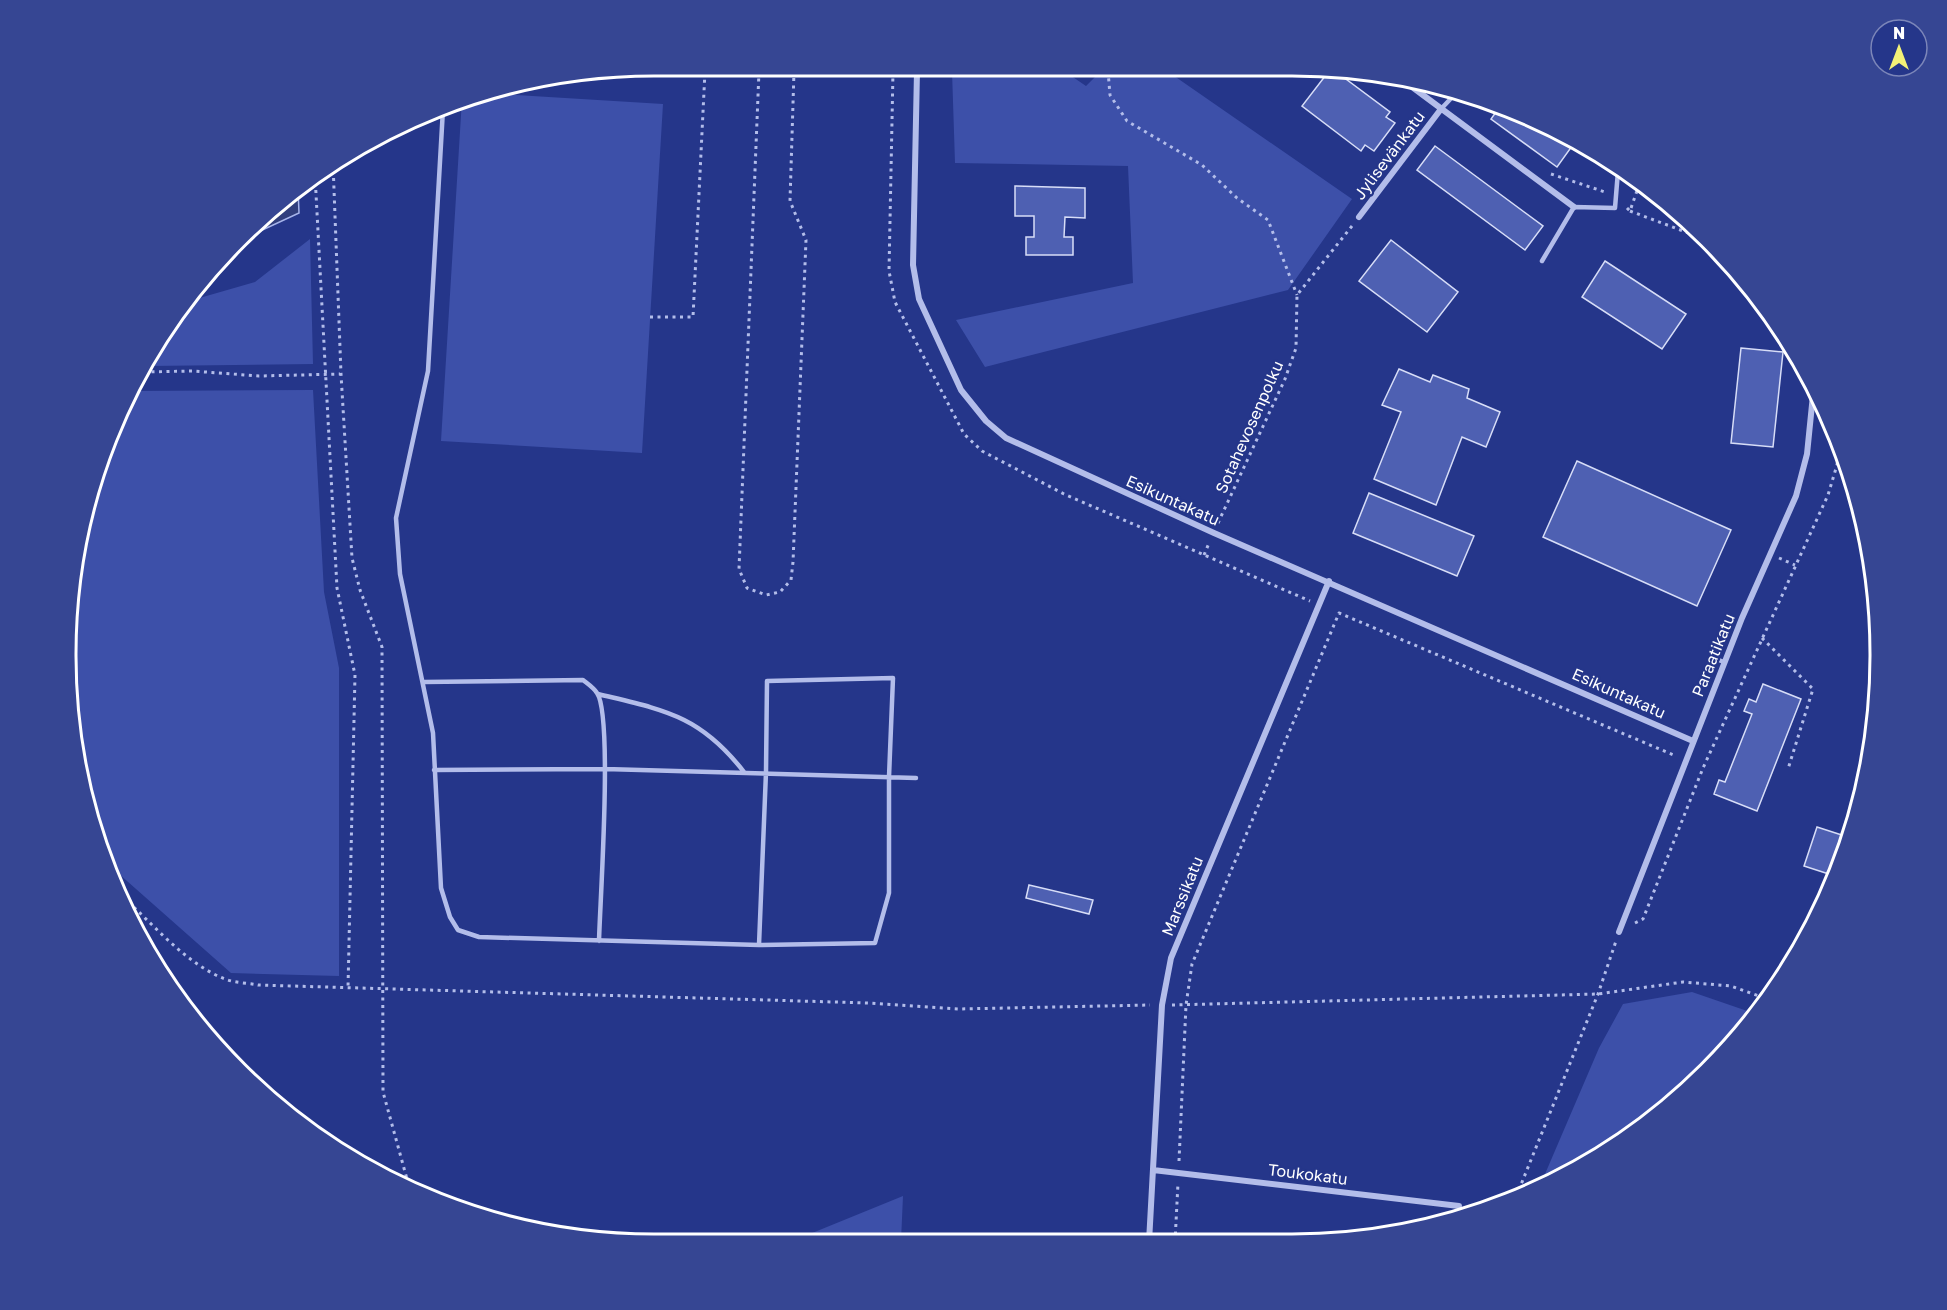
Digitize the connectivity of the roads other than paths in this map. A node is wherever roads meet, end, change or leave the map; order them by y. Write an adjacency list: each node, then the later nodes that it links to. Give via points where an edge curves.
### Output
1 (917, 76): 11 (street, Esikuntakatu, via 913,265 919,299 961,390 986,421 1006,438)
2 (1417, 90): 4 (street)
3 (1450, 99): 4 (lane)
4 (1441, 109): 7 (street); 8 (street, Jylisevänkatu)
5 (443, 118): 14 (lane, via 428,371 396,518 400,574)
6 (1618, 177): 7 (lane, via 1615,208)
7 (1574, 207): 9 (lane)
8 (1359, 217)
9 (1542, 261)
10 (1812, 402): 13 (street, Paraatikatu, via 1807,454 1796,496)
11 (1329, 581): 16 (street, Esikuntakatu); 26 (street, Marssikatu, via 1171,958 1162,1005)
12 (1713, 658): 13 (lane)
13 (1724, 662): 16 (street, Paraatikatu)
14 (424, 682): 15 (lane, via 584,680); 18 (lane)
15 (598, 693): 17 (lane); 19 (lane, via 673,713 724,746)
16 (1693, 741): 23 (street, Paraatikatu)
17 (605, 769): 18 (lane); 19 (lane); 24 (lane)
18 (434, 770): 24 (lane, via 441,888 458,930 478,937)
19 (744, 772): 20 (lane)
20 (766, 772): 21 (lane); 21 (lane, via 767,681 893,678); 25 (lane)
21 (888, 777): 22 (lane); 25 (lane, via 888,893 875,943)
22 (916, 778)
23 (1619, 932)
24 (598, 941): 25 (lane)
25 (759, 945)
26 (1153, 1170): 27 (street, Toukokatu); 28 (street, Marssikatu)
27 (1459, 1206)
28 (1149, 1234)

